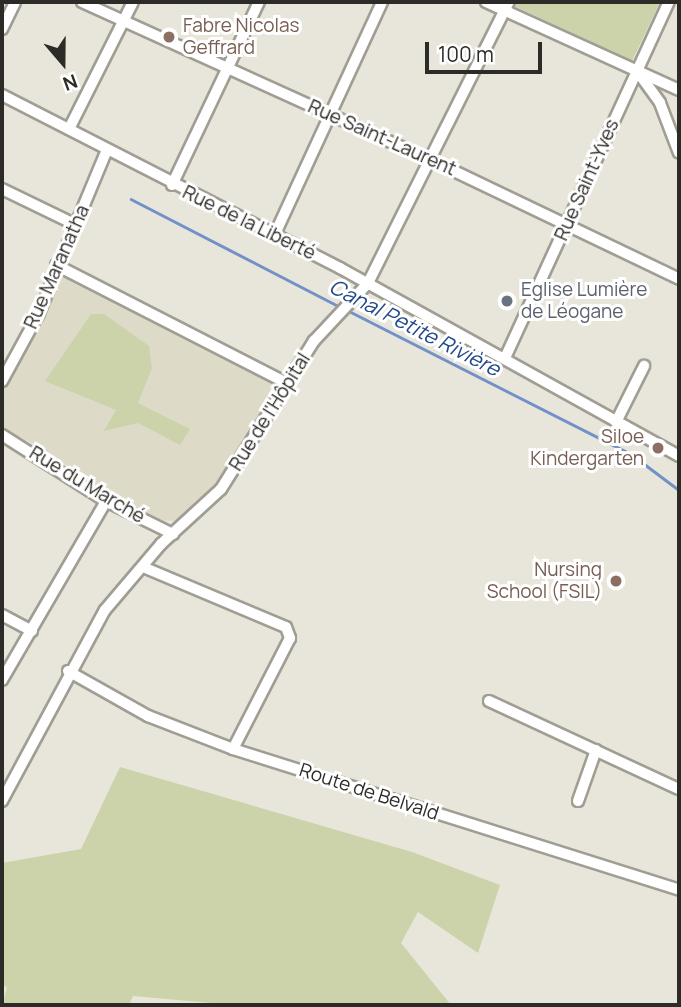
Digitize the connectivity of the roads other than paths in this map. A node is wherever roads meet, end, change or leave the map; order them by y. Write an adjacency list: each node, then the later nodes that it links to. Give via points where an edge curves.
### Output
1 (15, 2): 10 (street)
2 (82, 2): 9 (street, Rue Saint-Laurent)
3 (133, 2): 9 (street)
4 (259, 2): 11 (street)
5 (383, 2): 15 (street)
6 (486, 2): 8 (street)
7 (669, 2): 12 (street, Rue Saint-Yves)
8 (507, 6): 12 (street); 19 (street, Rue de l'Hôpital)
9 (123, 21): 11 (street, Rue Saint-Laurent); 16 (street)
10 (2, 29)
11 (229, 67): 15 (street, Rue Saint-Laurent); 20 (street)
12 (635, 71): 13 (street); 18 (street, via 660,103); 22 (street, Rue Saint-Yves)
13 (679, 90)
14 (2, 94): 16 (street, Rue de la Liberté)
15 (330, 116): 19 (street, Rue Saint-Laurent); 24 (street)
16 (69, 129): 17 (street, Rue de la Liberté)
17 (107, 150): 20 (street, Rue de la Liberté); 23 (street, Rue Maranatha)
18 (679, 153)
19 (431, 160): 22 (street, Rue Saint-Laurent); 27 (street, Rue de l'Hôpital)
20 (172, 185): 24 (street, Rue de la Liberté)
21 (2, 189): 23 (street)
22 (567, 224): 26 (street, Rue Saint-Laurent); 28 (street, Rue Saint-Yves)
23 (76, 225): 25 (street, Rue Maranatha)
24 (274, 236): 27 (street, Rue de la Liberté)
25 (56, 265): 30 (street, Rue Maranatha, via 39,313); 31 (street)
26 (679, 279)
27 (368, 284): 28 (street, Rue de la Liberté); 31 (street, Rue de l'Hôpital, via 314,341)
28 (505, 358): 32 (street, Rue de la Liberté)
29 (644, 366): 32 (street)
30 (2, 381)
31 (287, 383): 36 (street, Rue de l'Hôpital, via 243,461 205,506)
32 (616, 422): 34 (street, Rue de la Liberté)
33 (2, 435): 35 (street, Rue du Marché)
34 (679, 456)
35 (106, 501): 36 (street, Rue du Marché); 39 (street)
36 (173, 534): 37 (street, Rue de l'Hôpital)
37 (143, 567): 40 (street, Rue de l'Hôpital, via 105,610); 43 (street, via 286,627 290,638)
38 (2, 615): 39 (street)
39 (32, 631): 41 (street)
40 (68, 671): 43 (street, Route de Belvald, via 148,716); 47 (street, Rue de l'Hôpital)
41 (2, 680)
42 (489, 701): 44 (street)
43 (233, 749): 48 (street, Route de Belvald)
44 (596, 750): 45 (street); 46 (street)
45 (679, 789)
46 (578, 801)
47 (2, 802)
48 (679, 890)

